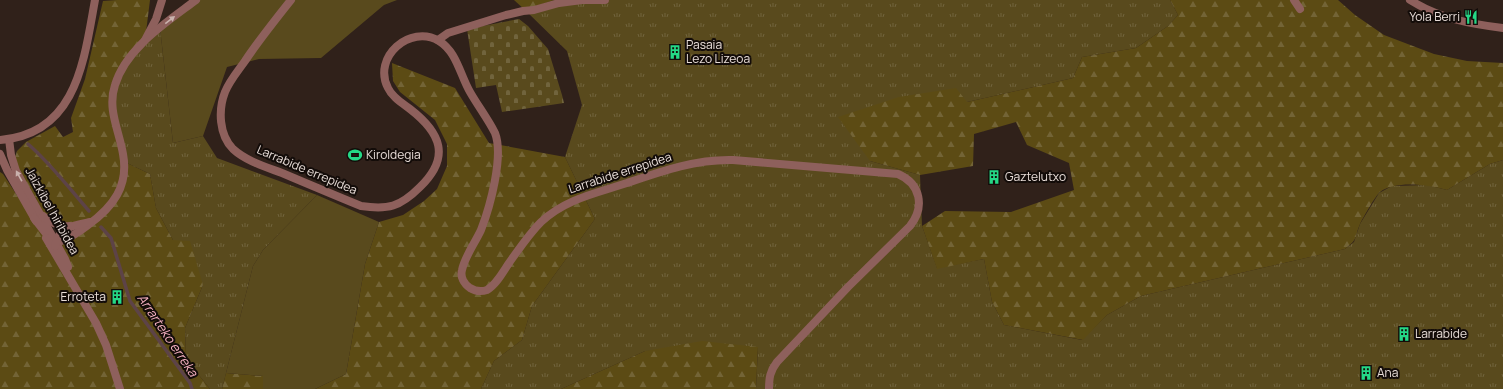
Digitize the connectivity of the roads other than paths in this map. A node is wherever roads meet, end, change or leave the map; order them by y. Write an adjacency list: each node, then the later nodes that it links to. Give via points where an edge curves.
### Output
1 (95, 0): 12 (street, via 79,76 71,95 49,121 24,135)
2 (162, 0): 10 (street)
3 (196, 0): 10 (street, one-way to 3)
4 (291, 0): 11 (street, Larrabide errepidea, via 232,79 222,106 223,134 232,148 259,164 361,206 378,208 402,202 430,177 436,165 438,146 433,130 395,98 388,89 384,68 390,52 404,42 427,37)
5 (605, 0): 11 (street, via 559,3 506,15 448,33)
6 (1294, 0): 8 (street)
7 (1410, 0): 9 (street, via 1444,16 1468,23)
8 (1300, 9)
9 (1503, 28)
10 (145, 40): 17 (street, via 124,66 115,83 112,112 123,152 122,185 116,199)
11 (438, 40): 25 (street, Larrabide errepidea, via 455,60 470,92 494,131 498,144 498,164 488,208 462,271 462,279 471,289 488,289 541,222 570,202 685,165 716,159 898,174 908,178 918,196 917,217 777,362 771,371)
12 (4, 141): 16 (street, Jaizkibel hiribidea, one-way to 12)
13 (0, 154): 15 (street, Jaizkibel hiribidea)
14 (0, 163): 15 (street, Jaizkibel hiribidea)
15 (7, 170): 16 (street, Jaizkibel hiribidea)
16 (36, 214): 18 (street, via 54,224); 20 (street, Jaizkibel hiribidea, via 51,240); 21 (street, Jaizkibel hiribidea)
17 (95, 220): 18 (street); 19 (street)
18 (75, 225): 20 (street, via 62,232)
19 (76, 234): 20 (street); 22 (street, via 67,245)
20 (56, 242): 21 (street); 22 (street, Jaizkibel hiribidea)
21 (55, 253): 23 (street, Jaizkibel hiribidea)
22 (65, 259): 23 (street, Jaizkibel hiribidea)
23 (79, 292): 24 (street, Jaizkibel hiribidea, via 106,345)
24 (120, 389)
25 (769, 389)

